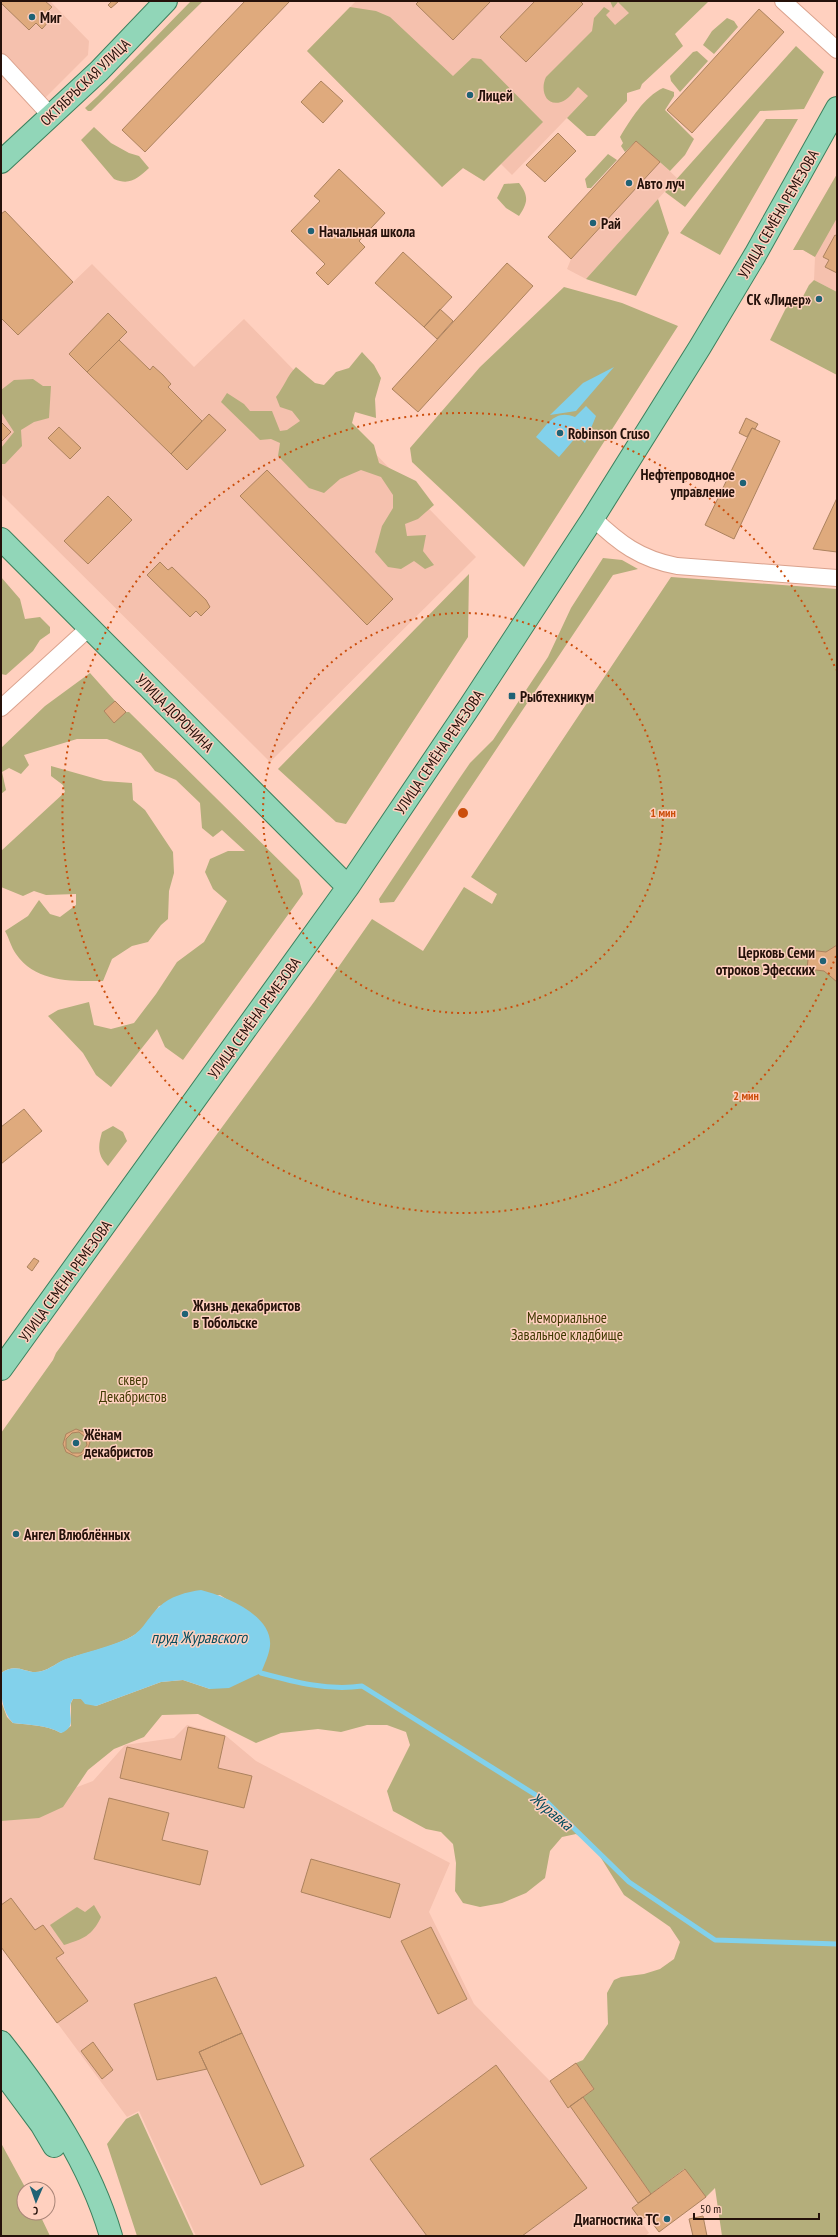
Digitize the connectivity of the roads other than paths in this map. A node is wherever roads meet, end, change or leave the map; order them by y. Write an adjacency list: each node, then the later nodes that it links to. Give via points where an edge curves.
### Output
1 (166, 1): 6 (main road, ОКТЯБРЬСКАЯ УЛИЦА, via 99,71)
2 (783, 1): 3 (street)
3 (837, 50)
4 (1, 62): 6 (street)
5 (837, 108): 8 (main road, УЛИЦА СЕМЁНА РЕМЕЗОВА, via 708,334)
6 (51, 116): 7 (main road, ОКТЯБРЬСКАЯ УЛИЦА)
7 (1, 162)
8 (593, 518): 10 (street, via 613,537 656,562 676,566); 13 (main road, УЛИЦА СЕМЁНА РЕМЕЗОВА)
9 (1, 539): 11 (main road, УЛИЦА ДОРОНИНА)
10 (837, 578)
11 (90, 627): 12 (street); 13 (main road, УЛИЦА ДОРОНИНА)
12 (1, 708)
13 (348, 887): 14 (main road, УЛИЦА СЕМЁНА РЕМЕЗОВА)
14 (1, 1369)
15 (1, 2042): 18 (main road, via 35,2087 73,2148 92,2185)
16 (1, 2070): 17 (main road, via 41,2124)
17 (101, 2236)
18 (111, 2236)

